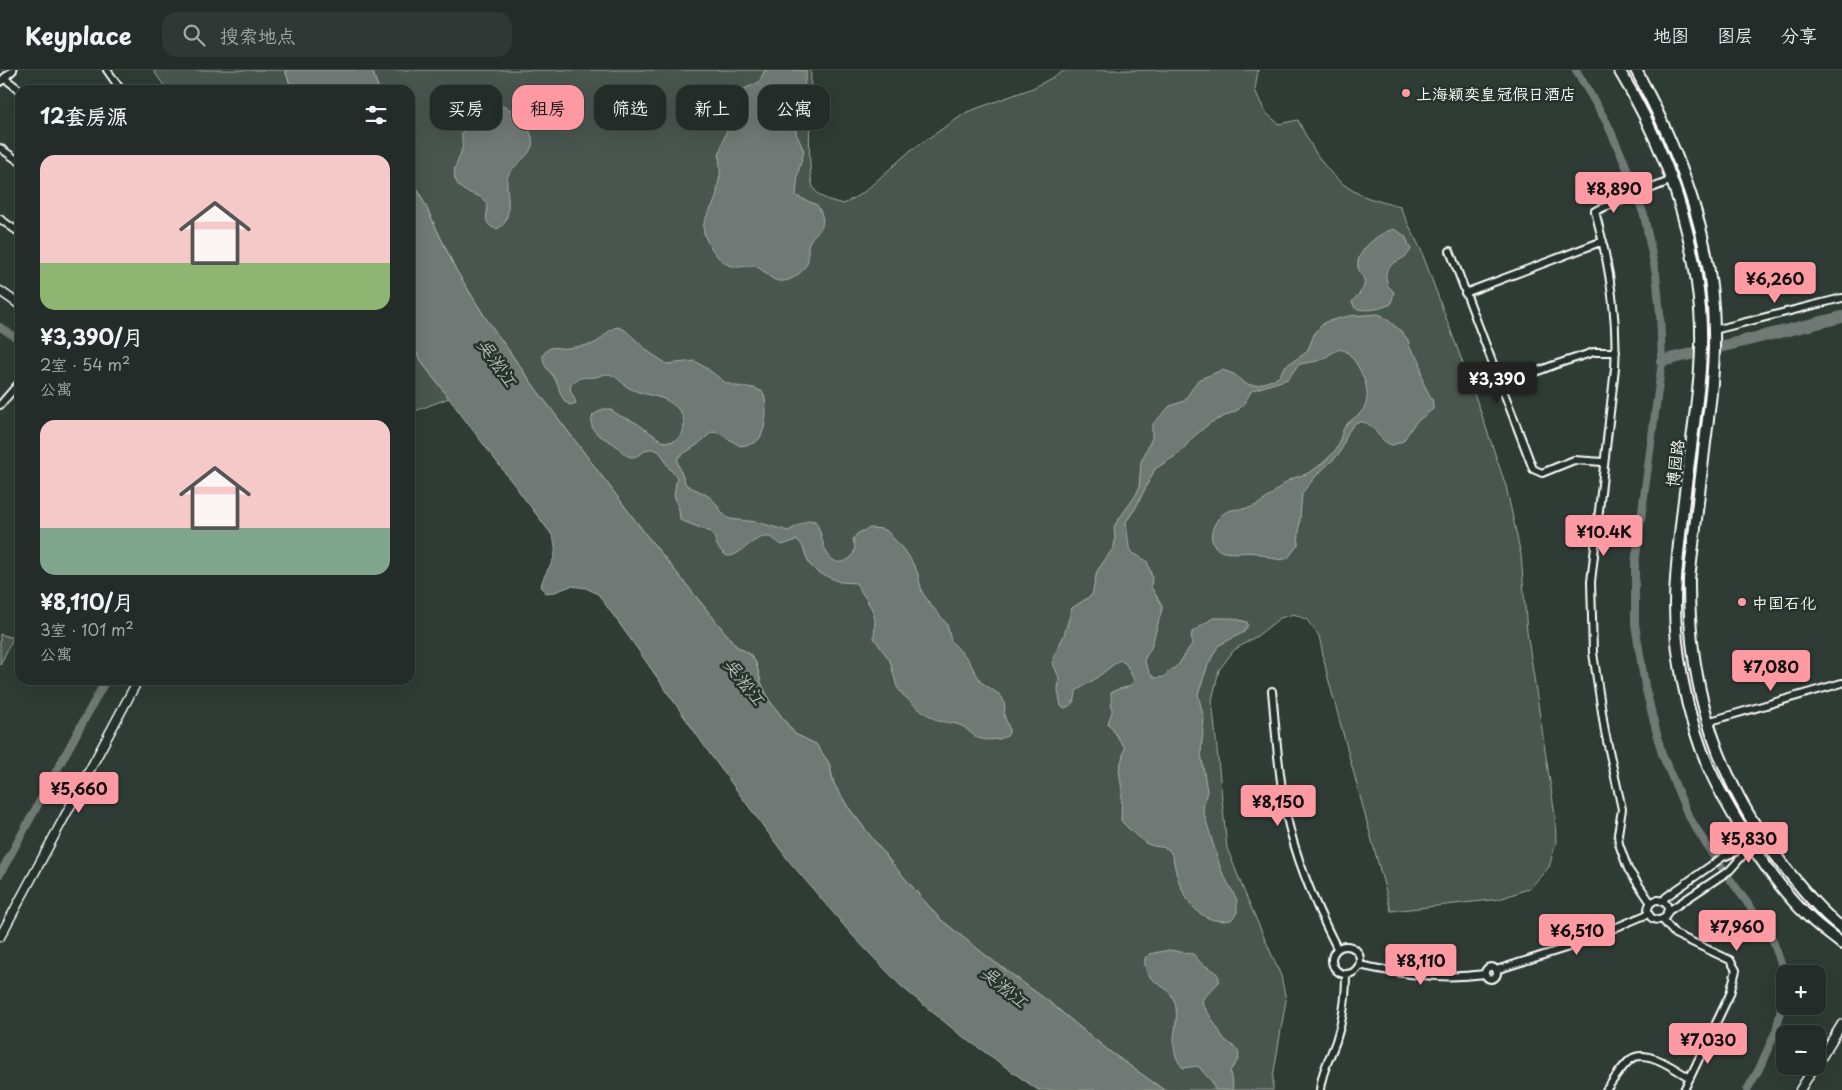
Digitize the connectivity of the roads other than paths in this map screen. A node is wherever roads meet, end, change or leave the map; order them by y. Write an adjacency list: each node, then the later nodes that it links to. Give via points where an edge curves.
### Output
1 (13, 70): 5 (street)
2 (107, 70): 6 (street)
3 (1619, 70): 10 (main road, 博园路, via 1649,124)
4 (1636, 70): 19 (main road, 博园路, via 1669,135 1692,199 1710,281)
5 (2, 80): 7 (street)
6 (118, 85)
7 (15, 87)
8 (0, 148): 9 (street)
9 (15, 158)
10 (1672, 180): 13 (street, via 1595,211); 29 (main road, 博园路, via 1695,276 1701,334 1700,377 1676,581 1677,636 1698,738 1712,775)
11 (0, 219): 12 (street)
12 (15, 230)
13 (1603, 240): 16 (street); 20 (street, via 1615,312)
14 (1450, 251): 16 (street)
15 (0, 291): 18 (street)
16 (1466, 293): 21 (street)
17 (1842, 298): 19 (street)
18 (15, 302)
19 (1714, 330): 28 (main road, 博园路, via 1688,612 1697,683)
20 (1616, 352): 21 (street, via 1594,352); 24 (street)
21 (1501, 385): 24 (street, via 1533,469 1542,473 1578,459)
22 (15, 388): 23 (street)
23 (0, 405)
24 (1604, 462): 31 (street, via 1591,582 1594,664 1612,772 1622,809 1618,834 1621,850 1633,878)
25 (1842, 683): 28 (street)
26 (135, 685): 36 (street)
27 (1272, 691): 38 (street, via 1282,794 1291,835 1321,918)
28 (1707, 722): 35 (main road, 博园路, via 1740,801 1761,836 1807,895)
29 (1752, 845): 30 (street, via 1723,857); 32 (street, via 1730,870); 37 (main road, 博园路, via 1774,879 1808,917)
30 (1662, 902): 31 (street); 32 (street)
31 (1651, 903): 33 (street)
32 (1667, 912): 34 (street)
33 (1648, 914): 34 (street, via 1655,920); 39 (street, via 1569,947 1496,970 1493,979 1485,974 1450,977 1414,975)
34 (1662, 919): 44 (street, via 1675,934 1726,958 1736,970)
35 (1842, 928)
36 (0, 937)
37 (1842, 944)
38 (1338, 948): 39 (street, via 1353,948 1358,954); 40 (street, via 1331,957 1332,965)
39 (1359, 965): 40 (street)
40 (1346, 975): 45 (street, via 1342,1020)
41 (1842, 1024): 42 (street)
42 (1826, 1050)
43 (1809, 1075): 48 (street)
44 (1690, 1078): 46 (street, via 1651,1057 1638,1057 1630,1060); 47 (street)
45 (1320, 1090)
46 (1606, 1090)
47 (1684, 1090)
48 (1800, 1090)

